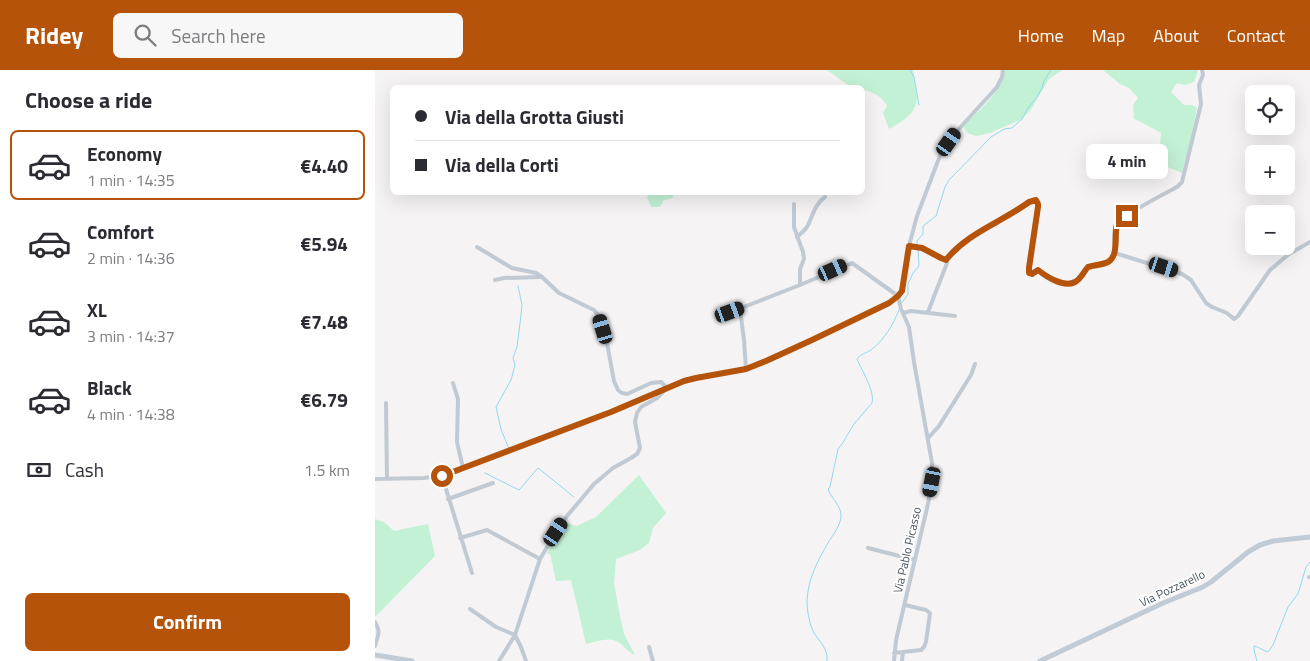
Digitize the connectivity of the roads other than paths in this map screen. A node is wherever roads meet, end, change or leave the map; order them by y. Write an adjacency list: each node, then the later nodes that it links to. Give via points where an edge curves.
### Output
1 (1003, 70): 7 (street, via 997,86 941,153)
2 (1202, 70): 9 (street, via 1199,85 1201,104 1182,182 1118,222)
3 (825, 197): 5 (street, via 819,201 807,227)
4 (794, 204): 5 (street)
5 (797, 237): 13 (street, via 804,259)
6 (1310, 242): 9 (street, via 1270,270 1234,319 1206,303 1191,280 1182,274)
7 (909, 246): 10 (street, via 922,248); 14 (street, via 902,291)
8 (477, 247): 11 (street, via 505,265)
9 (1115, 253): 10 (street, via 1108,262 1088,267 1074,283 1063,284 1038,270 1030,274 1038,207 1034,200 973,236)
10 (946, 260): 17 (street)
11 (542, 277): 12 (street); 23 (street, via 559,293 594,310 599,316 618,390 627,394 658,382)
12 (495, 280)
13 (800, 285): 14 (street, via 852,263); 15 (street)
14 (898, 296): 16 (street, Via Pablo Picasso); 21 (street)
15 (740, 309): 18 (street); 21 (street)
16 (901, 309): 17 (street); 25 (street, Via Pablo Picasso, via 909,327)
17 (928, 312): 19 (street)
18 (721, 316)
19 (955, 316)
20 (975, 364): 25 (street, via 939,426)
21 (746, 369): 23 (street, via 696,378)
22 (453, 383): 26 (street, via 458,399 457,442)
23 (667, 388): 26 (street); 35 (street, via 637,413 635,422 640,448 637,454 613,468 586,493)
24 (386, 403): 29 (street)
25 (928, 438): 36 (street, Via Pablo Picasso, via 932,482)
26 (463, 468): 27 (street)
27 (442, 476): 29 (street); 31 (street)
28 (375, 479): 29 (street)
29 (387, 479)
30 (493, 483): 31 (street)
31 (448, 498): 33 (street)
32 (1310, 537): 53 (street, Via Pozzarello, via 1273,541 1260,546 1203,587)
33 (460, 538): 35 (street, via 487,530); 37 (street)
34 (868, 548): 36 (street)
35 (540, 559): 41 (street)
36 (915, 560): 38 (street, Via Pablo Picasso)
37 (472, 573)
38 (905, 605): 44 (street, via 930,614 924,647 918,651); 45 (street, Via Pablo Picasso)
39 (470, 609): 41 (street, via 496,627)
40 (375, 622): 42 (street, via 379,628)
41 (515, 635): 48 (street); 49 (street)
42 (375, 646)
43 (649, 647): 50 (street)
44 (903, 652): 45 (street); 52 (street)
45 (894, 653): 51 (street, Via Pablo Picasso)
46 (375, 655): 47 (street)
47 (412, 661)
48 (499, 661)
49 (526, 661)
50 (653, 661)
51 (894, 661)
52 (902, 661)
53 (1041, 661)

